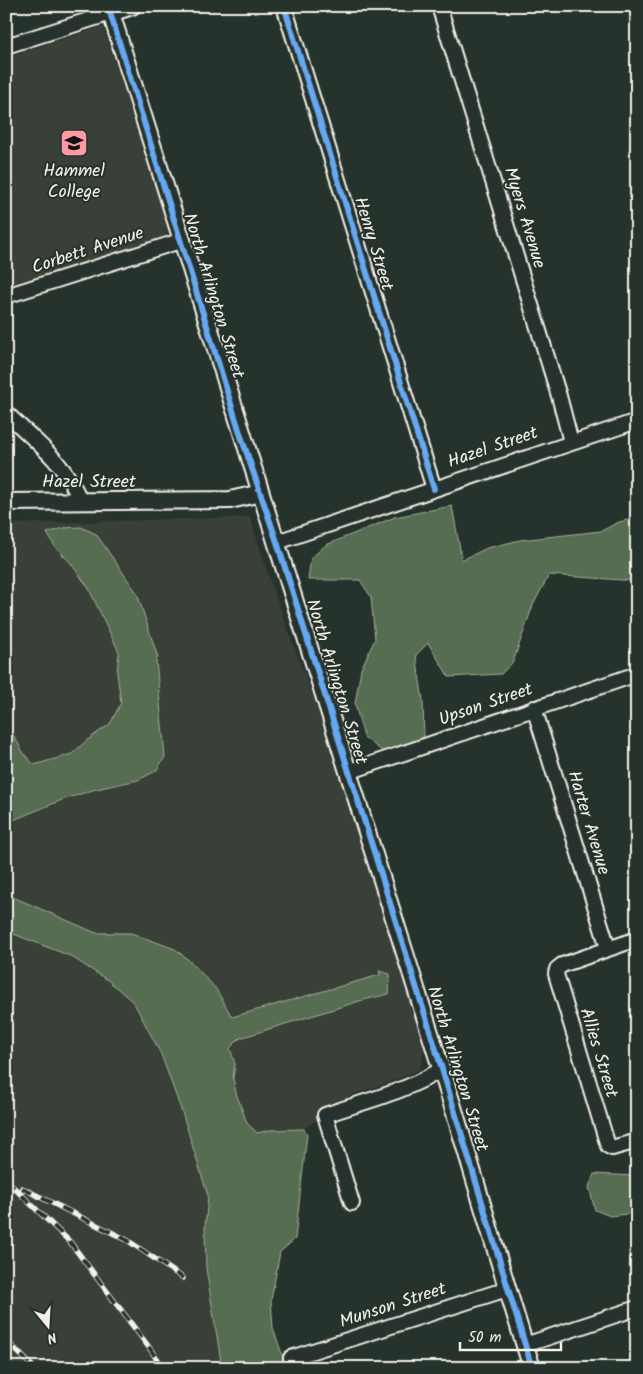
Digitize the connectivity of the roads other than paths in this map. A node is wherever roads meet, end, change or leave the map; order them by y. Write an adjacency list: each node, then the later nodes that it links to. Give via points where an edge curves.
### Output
1 (132, 6): 4 (street)
2 (284, 6): 11 (street, Henry Street)
3 (439, 6): 10 (street, Myers Avenue)
4 (110, 10): 5 (street); 6 (street, North Arlington Street)
5 (6, 46)
6 (180, 241): 7 (street, Corbett Avenue); 12 (street, North Arlington Street)
7 (6, 296)
8 (6, 413): 13 (street, via 73,481)
9 (637, 421): 10 (street, Hazel Street)
10 (571, 442): 11 (street, Hazel Street)
11 (434, 490): 15 (street, Hazel Street)
12 (261, 493): 13 (street, Hazel Street, via 230,500); 15 (street, North Arlington Street)
13 (80, 501): 14 (street, Hazel Street)
14 (6, 502)
15 (277, 542): 18 (street, North Arlington Street)
16 (637, 674): 17 (street, Upson Street)
17 (534, 708): 18 (street, Upson Street); 20 (street, Harter Avenue)
18 (348, 772): 21 (street, North Arlington Street)
19 (632, 940): 20 (street)
20 (608, 948): 22 (street, Allies Street, via 562,964 557,969 556,980 608,1146 612,1148)
21 (442, 1069): 23 (street, via 401,1090 325,1115); 24 (street, North Arlington Street)
22 (637, 1141)
23 (352, 1203)
24 (507, 1289): 26 (street, North Arlington Street); 27 (street, Munson Street)
25 (637, 1308): 26 (street)
26 (524, 1345): 28 (street, North Arlington Street)
27 (290, 1358)
28 (532, 1368)

